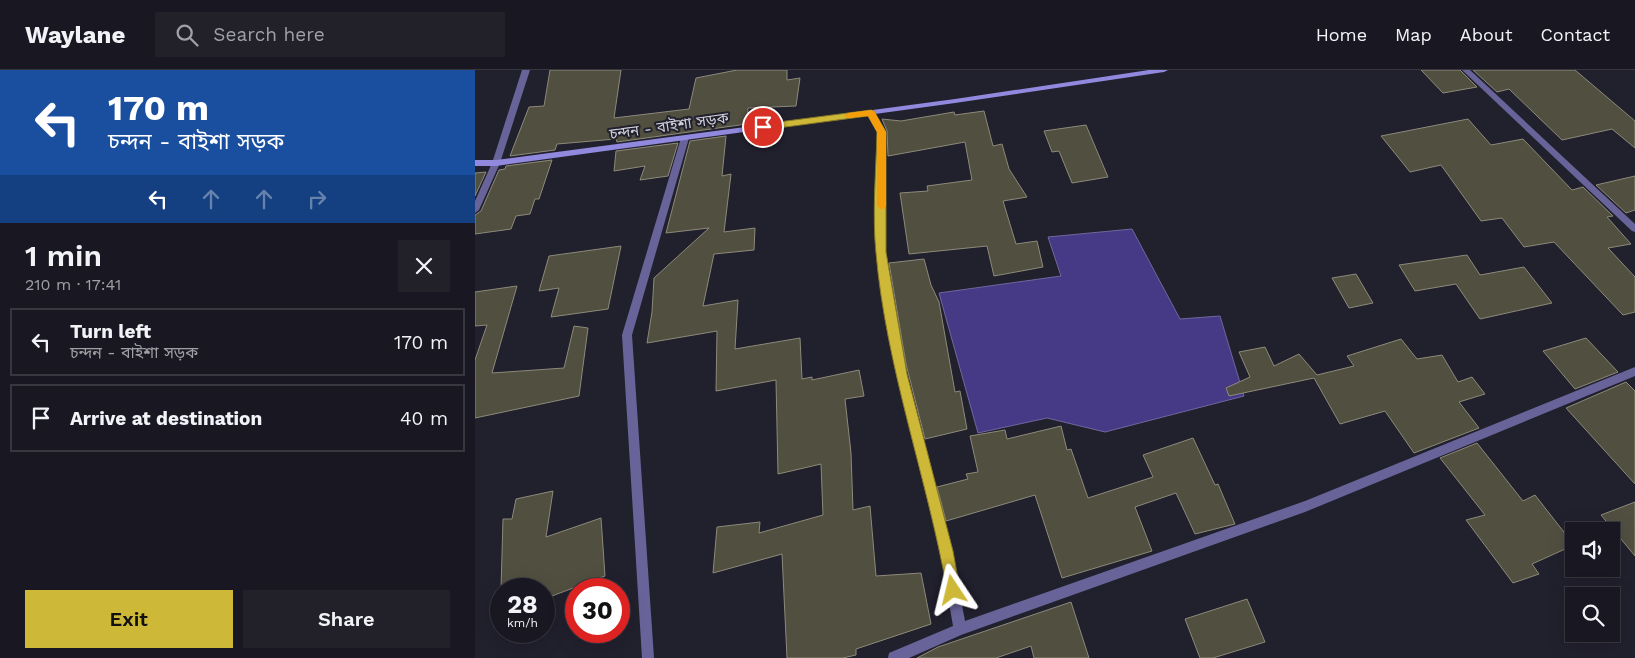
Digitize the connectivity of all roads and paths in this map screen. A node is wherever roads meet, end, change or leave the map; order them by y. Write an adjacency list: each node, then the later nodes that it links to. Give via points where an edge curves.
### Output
1 (526, 70): 7 (street)
2 (1164, 70): 4 (main road, চন্দন - বাইশা সড়ক)
3 (1466, 70): 9 (street)
4 (871, 112): 5 (main road, চন্দন - বাইশা সড়ক); 11 (street, via 881,132 881,252 901,374 947,551)
5 (685, 138): 7 (main road, চন্দন - বাইশা সড়ক); 12 (street, via 627,335)
6 (475, 163): 7 (main road, চন্দন - বাইশা সড়ক)
7 (496, 163): 8 (street)
8 (475, 210)
9 (1635, 229)
10 (1635, 371): 11 (street, via 1305,506)
11 (961, 629): 13 (street)
12 (648, 658)
13 (894, 658)

